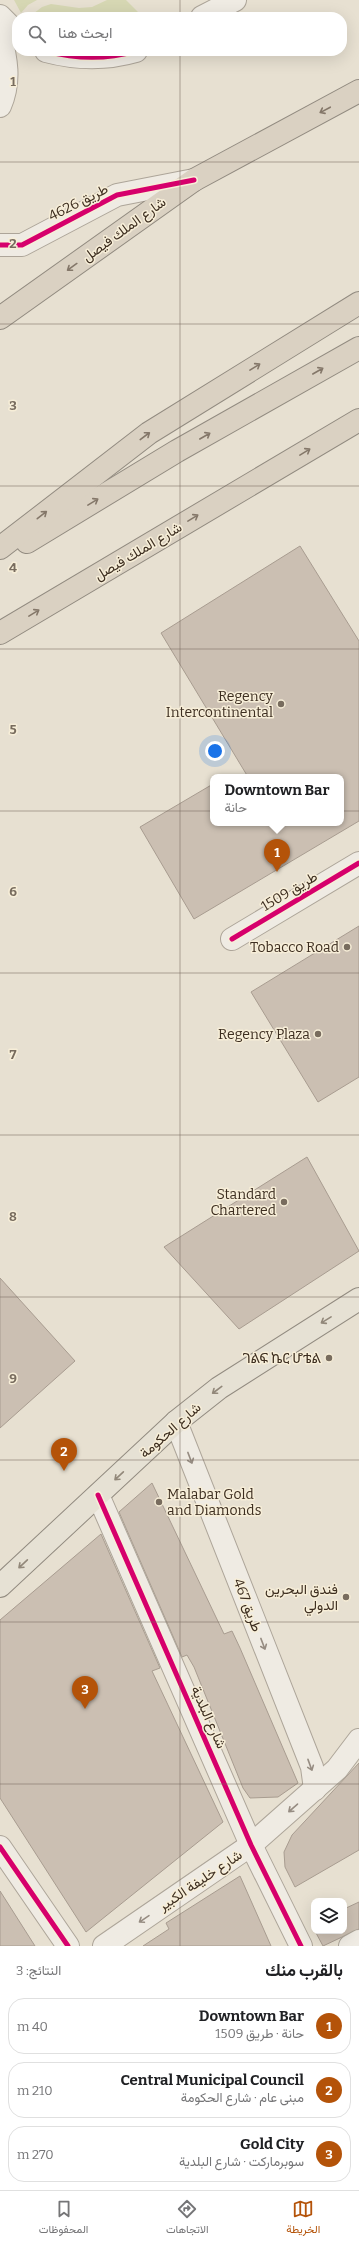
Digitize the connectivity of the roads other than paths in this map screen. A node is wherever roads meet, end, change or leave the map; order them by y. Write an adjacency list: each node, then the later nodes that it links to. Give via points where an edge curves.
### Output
1 (235, 0): 2 (street)
2 (212, 12)
3 (0, 16): 4 (street)
4 (12, 28)
5 (0, 33): 9 (street, via 7,67 7,82)
6 (72, 56): 7 (street)
7 (112, 56)
8 (359, 91): 10 (highway, شارع الملك فيصل, one-way to 10)
9 (0, 106)
10 (194, 180): 11 (street, طريق 4626, via 117,195 22,245); 13 (highway, شارع الملك فيصل, one-way to 13)
11 (0, 245)
12 (359, 303): 16 (highway, one-way to 12, via 149,433)
13 (0, 318)
14 (359, 348): 17 (highway, one-way to 14, via 178,451)
15 (359, 420): 18 (highway, شارع الملك فيصل, one-way to 15)
16 (0, 548)
17 (0, 558)
18 (0, 633)
19 (359, 863): 20 (street, طريق 1509)
20 (232, 940)
21 (359, 1299): 22 (main road, شارع الحكومة, one-way to 22, via 219,1388)
22 (176, 1422): 23 (main road, شارع الحكومة, one-way to 23); 26 (street, طريق 467, one-way to 26, via 312,1767)
23 (98, 1495): 24 (main road, شارع الحكومة, one-way to 24); 27 (street, شارع البلدية)
24 (0, 1586)
25 (359, 1740): 26 (street, شارع خليفة الكبير, via 338,1769)
26 (315, 1789): 27 (street, شارع خليفة الكبير, one-way to 27)
27 (251, 1845): 31 (street, شارع خليفة الكبير, one-way to 31); 32 (street, شارع البلدية)
28 (0, 1847): 30 (street)
29 (359, 1941): 33 (street)
30 (68, 1946)
31 (104, 1946)
32 (301, 1946)
33 (350, 1946)

